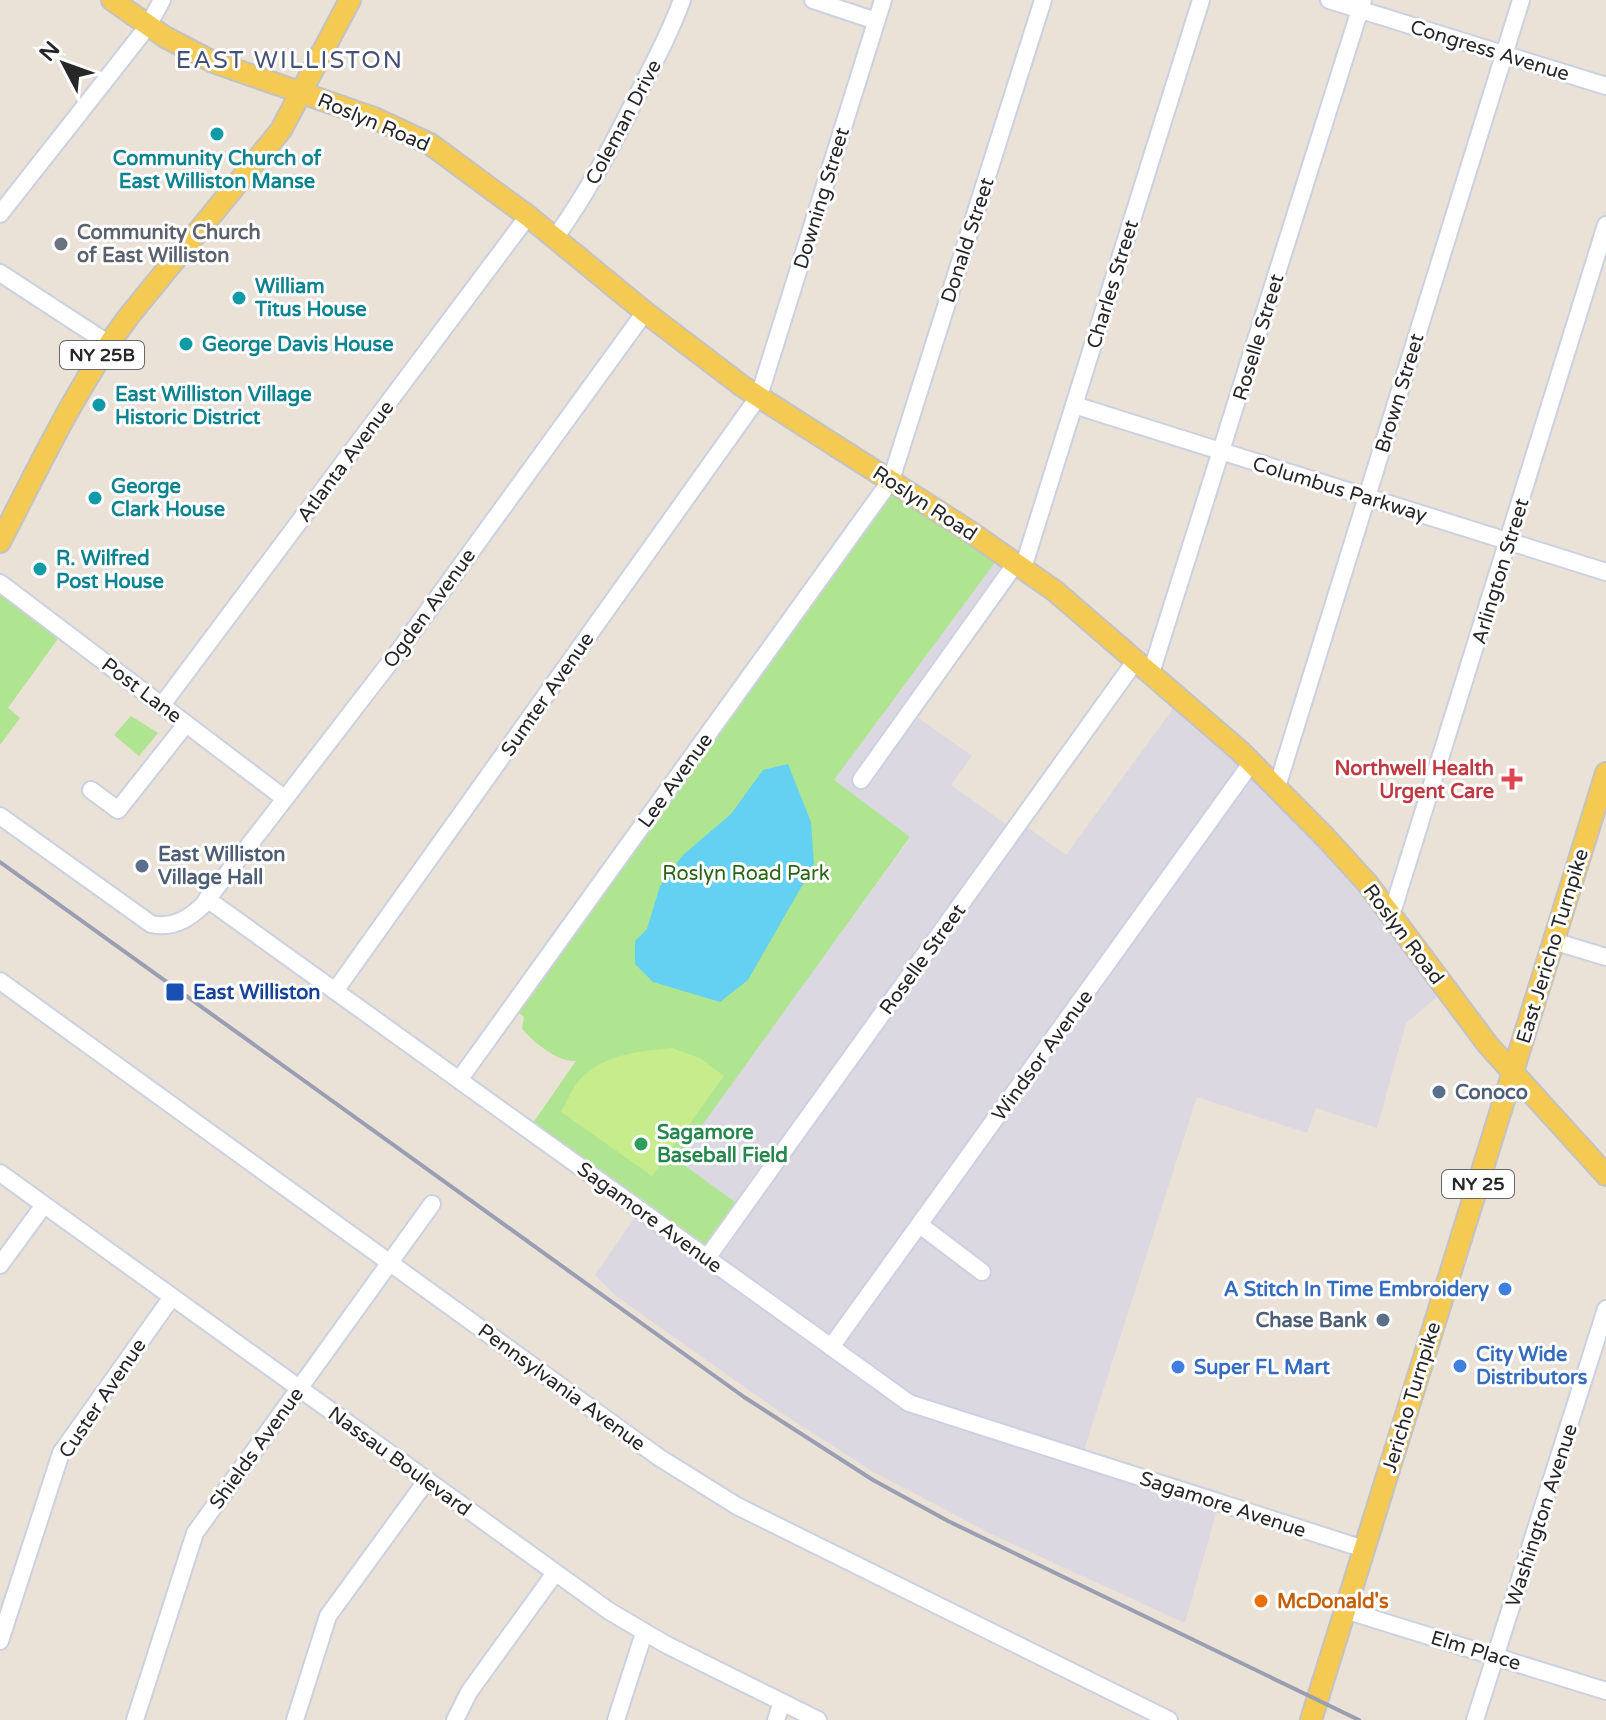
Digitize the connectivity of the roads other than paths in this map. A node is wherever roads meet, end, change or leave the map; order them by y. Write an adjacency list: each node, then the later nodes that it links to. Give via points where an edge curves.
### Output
1 (112, 0): 13 (main road, Roslyn Road)
2 (162, 0): 13 (street)
3 (350, 0): 16 (main road, NY 25B)
4 (682, 0): 20 (street, Coleman Drive, via 600,168)
5 (813, 0): 12 (street)
6 (883, 0): 12 (street, Downing Street)
7 (1043, 0): 27 (street, Donald Street)
8 (1201, 0): 25 (street, Charles Street)
9 (1329, 0): 11 (street, Congress Avenue)
10 (1521, 0): 14 (street, Brown Street)
11 (1361, 5): 14 (street, Congress Avenue); 26 (street, Roselle Street)
12 (876, 21): 24 (street, Downing Street)
13 (148, 26): 16 (main road, Roslyn Road, via 224,67); 17 (street)
14 (1504, 55): 15 (street, Congress Avenue); 28 (street, Brown Street)
15 (1606, 86)
16 (303, 93): 18 (main road, Roslyn Road, via 430,144); 23 (main road, NY 25B, via 273,142)
17 (0, 214)
18 (528, 216): 20 (main road, Roslyn Road); 35 (street, Atlanta Avenue)
19 (1606, 225): 29 (street, Arlington Street)
20 (555, 238): 22 (main road, Roslyn Road)
21 (0, 273): 23 (street)
22 (645, 312): 24 (main road, Roslyn Road); 42 (street, Ogden Avenue, via 401,648)
23 (109, 344): 30 (main road, NY 25B)
24 (759, 396): 27 (main road, Roslyn Road); 49 (street, Sumter Avenue)
25 (1074, 405): 26 (street, Columbus Parkway); 31 (street, Charles Street)
26 (1222, 452): 28 (street, Columbus Parkway); 34 (street, Roselle Street)
27 (891, 480): 31 (main road, Roslyn Road); 51 (street, Lee Avenue)
28 (1367, 497): 29 (street, Columbus Parkway); 39 (street, Brown Street)
29 (1509, 541): 32 (street, Columbus Parkway); 45 (street, Arlington Street)
30 (0, 542)
31 (1020, 565): 34 (main road, Roslyn Road); 38 (street, Charles Street)
32 (1606, 572)
33 (0, 583): 35 (street, Post Lane)
34 (1144, 667): 37 (main road, Roslyn Road); 57 (street, Roselle Street)
35 (162, 705): 36 (street, Post Lane)
36 (186, 724): 41 (street, via 118,810); 42 (street, Post Lane)
37 (1252, 762): 39 (main road, Roslyn Road); 56 (street, Windsor Avenue)
38 (861, 780)
39 (1277, 787): 45 (main road, Roslyn Road)
40 (1604, 787): 46 (main road, East Jericho Turnpike / NY 25)
41 (91, 790)
42 (284, 798): 44 (street, Ogden Avenue)
43 (0, 816): 44 (street, via 151,924 168,926 184,920)
44 (207, 899): 49 (street, Sagamore Avenue)
45 (1391, 916): 50 (main road, Roslyn Road)
46 (1553, 941): 47 (street); 50 (main road, East Jericho Turnpike / NY 25)
47 (1606, 957)
48 (2, 987): 58 (street, Pennsylvania Avenue)
49 (335, 991): 51 (street, Sagamore Avenue)
50 (1512, 1074): 53 (main road, Roslyn Road); 66 (main road, Jericho Turnpike / NY 25)
51 (459, 1080): 57 (street, Sagamore Avenue)
52 (0, 1173): 55 (street, Nassau Boulevard)
53 (1606, 1175)
54 (432, 1204): 58 (street, Shields Avenue)
55 (44, 1205): 59 (street); 61 (street, Nassau Boulevard)
56 (920, 1225): 60 (street); 63 (street, Windsor Avenue)
57 (707, 1258): 63 (street, Sagamore Avenue)
58 (390, 1262): 64 (street, Shields Avenue); 80 (street, Pennsylvania Avenue, via 660,1458 737,1506)
59 (0, 1265)
60 (982, 1272)
61 (172, 1297): 64 (street, Nassau Boulevard); 70 (street, Custer Avenue, via 61,1453)
62 (1606, 1309): 71 (street, Washington Avenue)
63 (831, 1347): 66 (street, Sagamore Avenue, via 915,1406)
64 (299, 1389): 65 (street, Nassau Boulevard); 74 (street, Shields Avenue, via 195,1533)
65 (427, 1480): 67 (street, Nassau Boulevard); 75 (street, via 328,1616)
66 (1364, 1549): 68 (main road, Jericho Turnpike / NY 25)
67 (555, 1573): 69 (street, Nassau Boulevard); 76 (street, via 469,1692)
68 (1345, 1610): 71 (street, Elm Place); 81 (main road, Jericho Turnpike / NY 25)
69 (644, 1633): 73 (street, Nassau Boulevard); 77 (street)
70 (0, 1641)
71 (1496, 1656): 72 (street, Elm Place); 82 (street, Washington Avenue)
72 (1606, 1691)
73 (782, 1702): 78 (street); 79 (street, Nassau Boulevard)
74 (135, 1720)
75 (295, 1720)
76 (455, 1720)
77 (616, 1720)
78 (776, 1720)
79 (818, 1720)
80 (1169, 1720)
81 (1311, 1720)
82 (1475, 1720)

